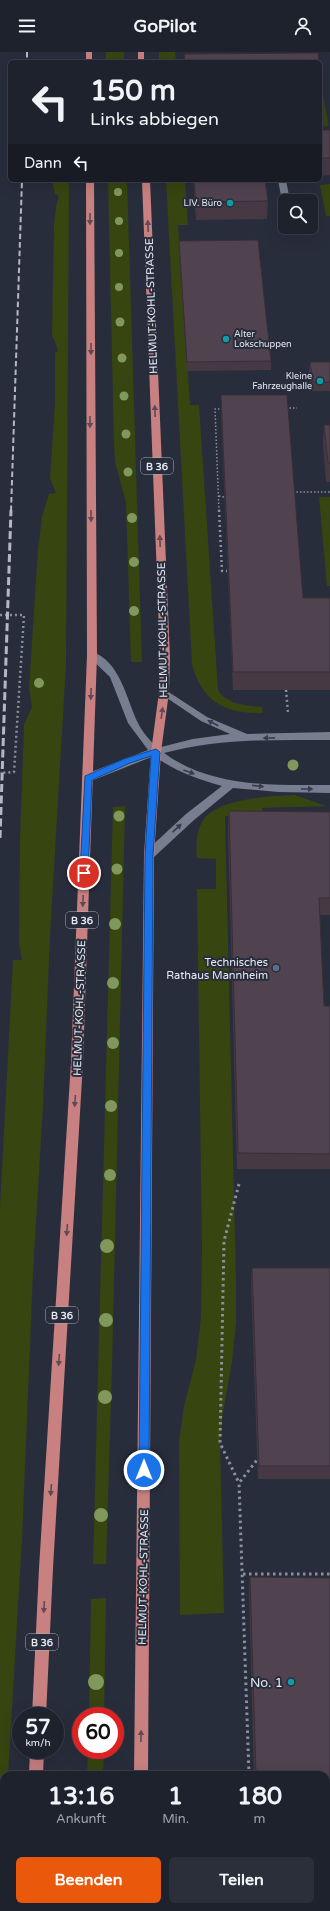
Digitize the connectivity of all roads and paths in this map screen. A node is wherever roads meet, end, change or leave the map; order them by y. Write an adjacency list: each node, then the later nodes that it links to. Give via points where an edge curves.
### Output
1 (90, 182): 14 (main road, HELMUT-KOHL-STRASSE / B 36, one-way to 14)
2 (146, 182): 16 (main road, HELMUT-KOHL-STRASSE / B 36, one-way to 2)
3 (282, 182): 4 (street)
4 (285, 194)
5 (282, 408): 6 (path)
6 (297, 408)
7 (230, 409): 10 (path, via 215,409)
8 (292, 492): 9 (path)
9 (330, 492)
10 (219, 496): 11 (path); 12 (path, via 222,571)
11 (224, 496)
12 (227, 571)
13 (0, 615): 21 (path, via 24,615 14,772)
14 (92, 655): 20 (street, via 105,665 114,677 129,717 139,734); 22 (main road, HELMUT-KOHL-STRASSE / B 36, one-way to 22)
15 (286, 690): 17 (path)
16 (164, 692): 19 (street, one-way to 16, via 204,719); 20 (main road, HELMUT-KOHL-STRASSE / B 36, one-way to 16)
17 (287, 700)
18 (330, 736): 19 (street, one-way to 19)
19 (249, 738): 20 (street, via 208,740)
20 (156, 752): 22 (street); 23 (street, one-way to 23, via 181,769 204,778); 25 (main road, HELMUT-KOHL-STRASSE / B 36)
21 (0, 773)
22 (88, 778): 31 (main road, HELMUT-KOHL-STRASSE / B 36, one-way to 31, via 77,1062)
23 (231, 784): 24 (street, one-way to 24, via 284,789); 25 (street, one-way to 23)
24 (330, 789)
25 (149, 855): 34 (main road, HELMUT-KOHL-STRASSE / B 36, one-way to 25)
26 (239, 1184): 28 (path, via 224,1241 220,1443)
27 (257, 1460): 28 (path)
28 (239, 1483): 35 (path)
29 (243, 1574): 30 (path)
30 (330, 1574)
31 (39, 1707)
32 (37, 1759): 33 (main road)
33 (36, 1771)
34 (141, 1771)
35 (249, 1771)

